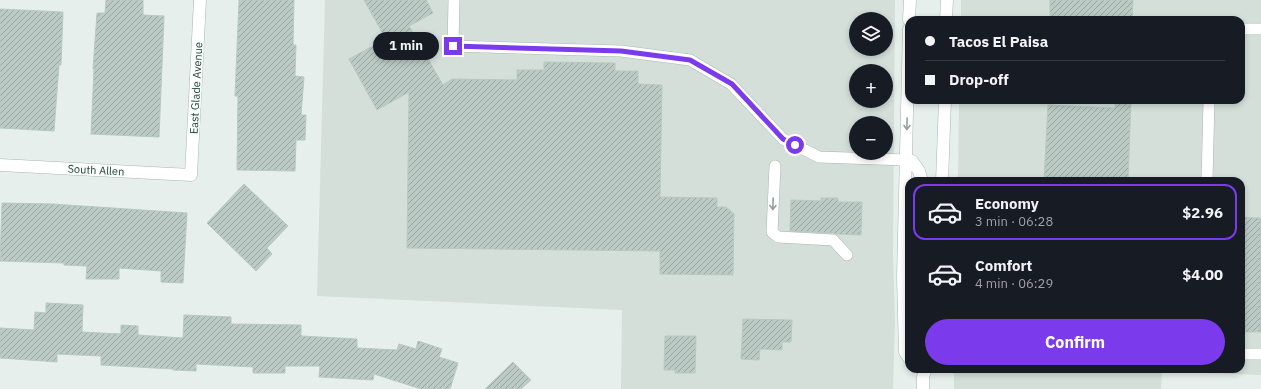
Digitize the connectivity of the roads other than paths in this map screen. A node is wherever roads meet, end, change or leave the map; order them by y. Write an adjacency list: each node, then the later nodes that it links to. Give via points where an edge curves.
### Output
1 (200, 0): 15 (main road, East Glade Avenue)
2 (454, 0): 12 (lane, via 453,46 621,51 690,60 732,84 783,139 819,157)
3 (910, 0): 5 (main road)
4 (947, 0): 6 (main road)
5 (909, 16)
6 (946, 16)
7 (1245, 28): 8 (lane)
8 (1261, 29)
9 (907, 104): 12 (main road, one-way to 12)
10 (945, 104): 18 (main road)
11 (1209, 104): 19 (lane)
12 (906, 160): 16 (main road); 17 (main road, via 912,161)
13 (0, 165): 15 (main road, South Allen)
14 (775, 166): 21 (lane, one-way to 21, via 772,232 778,237 832,240)
15 (192, 176)
16 (906, 177)
17 (921, 177)
18 (942, 177)
19 (1207, 177)
20 (905, 199): 22 (main road)
21 (847, 255)
22 (905, 353)
23 (1245, 354): 24 (lane)
24 (1261, 354)
25 (922, 373): 26 (main road)
26 (923, 389)

